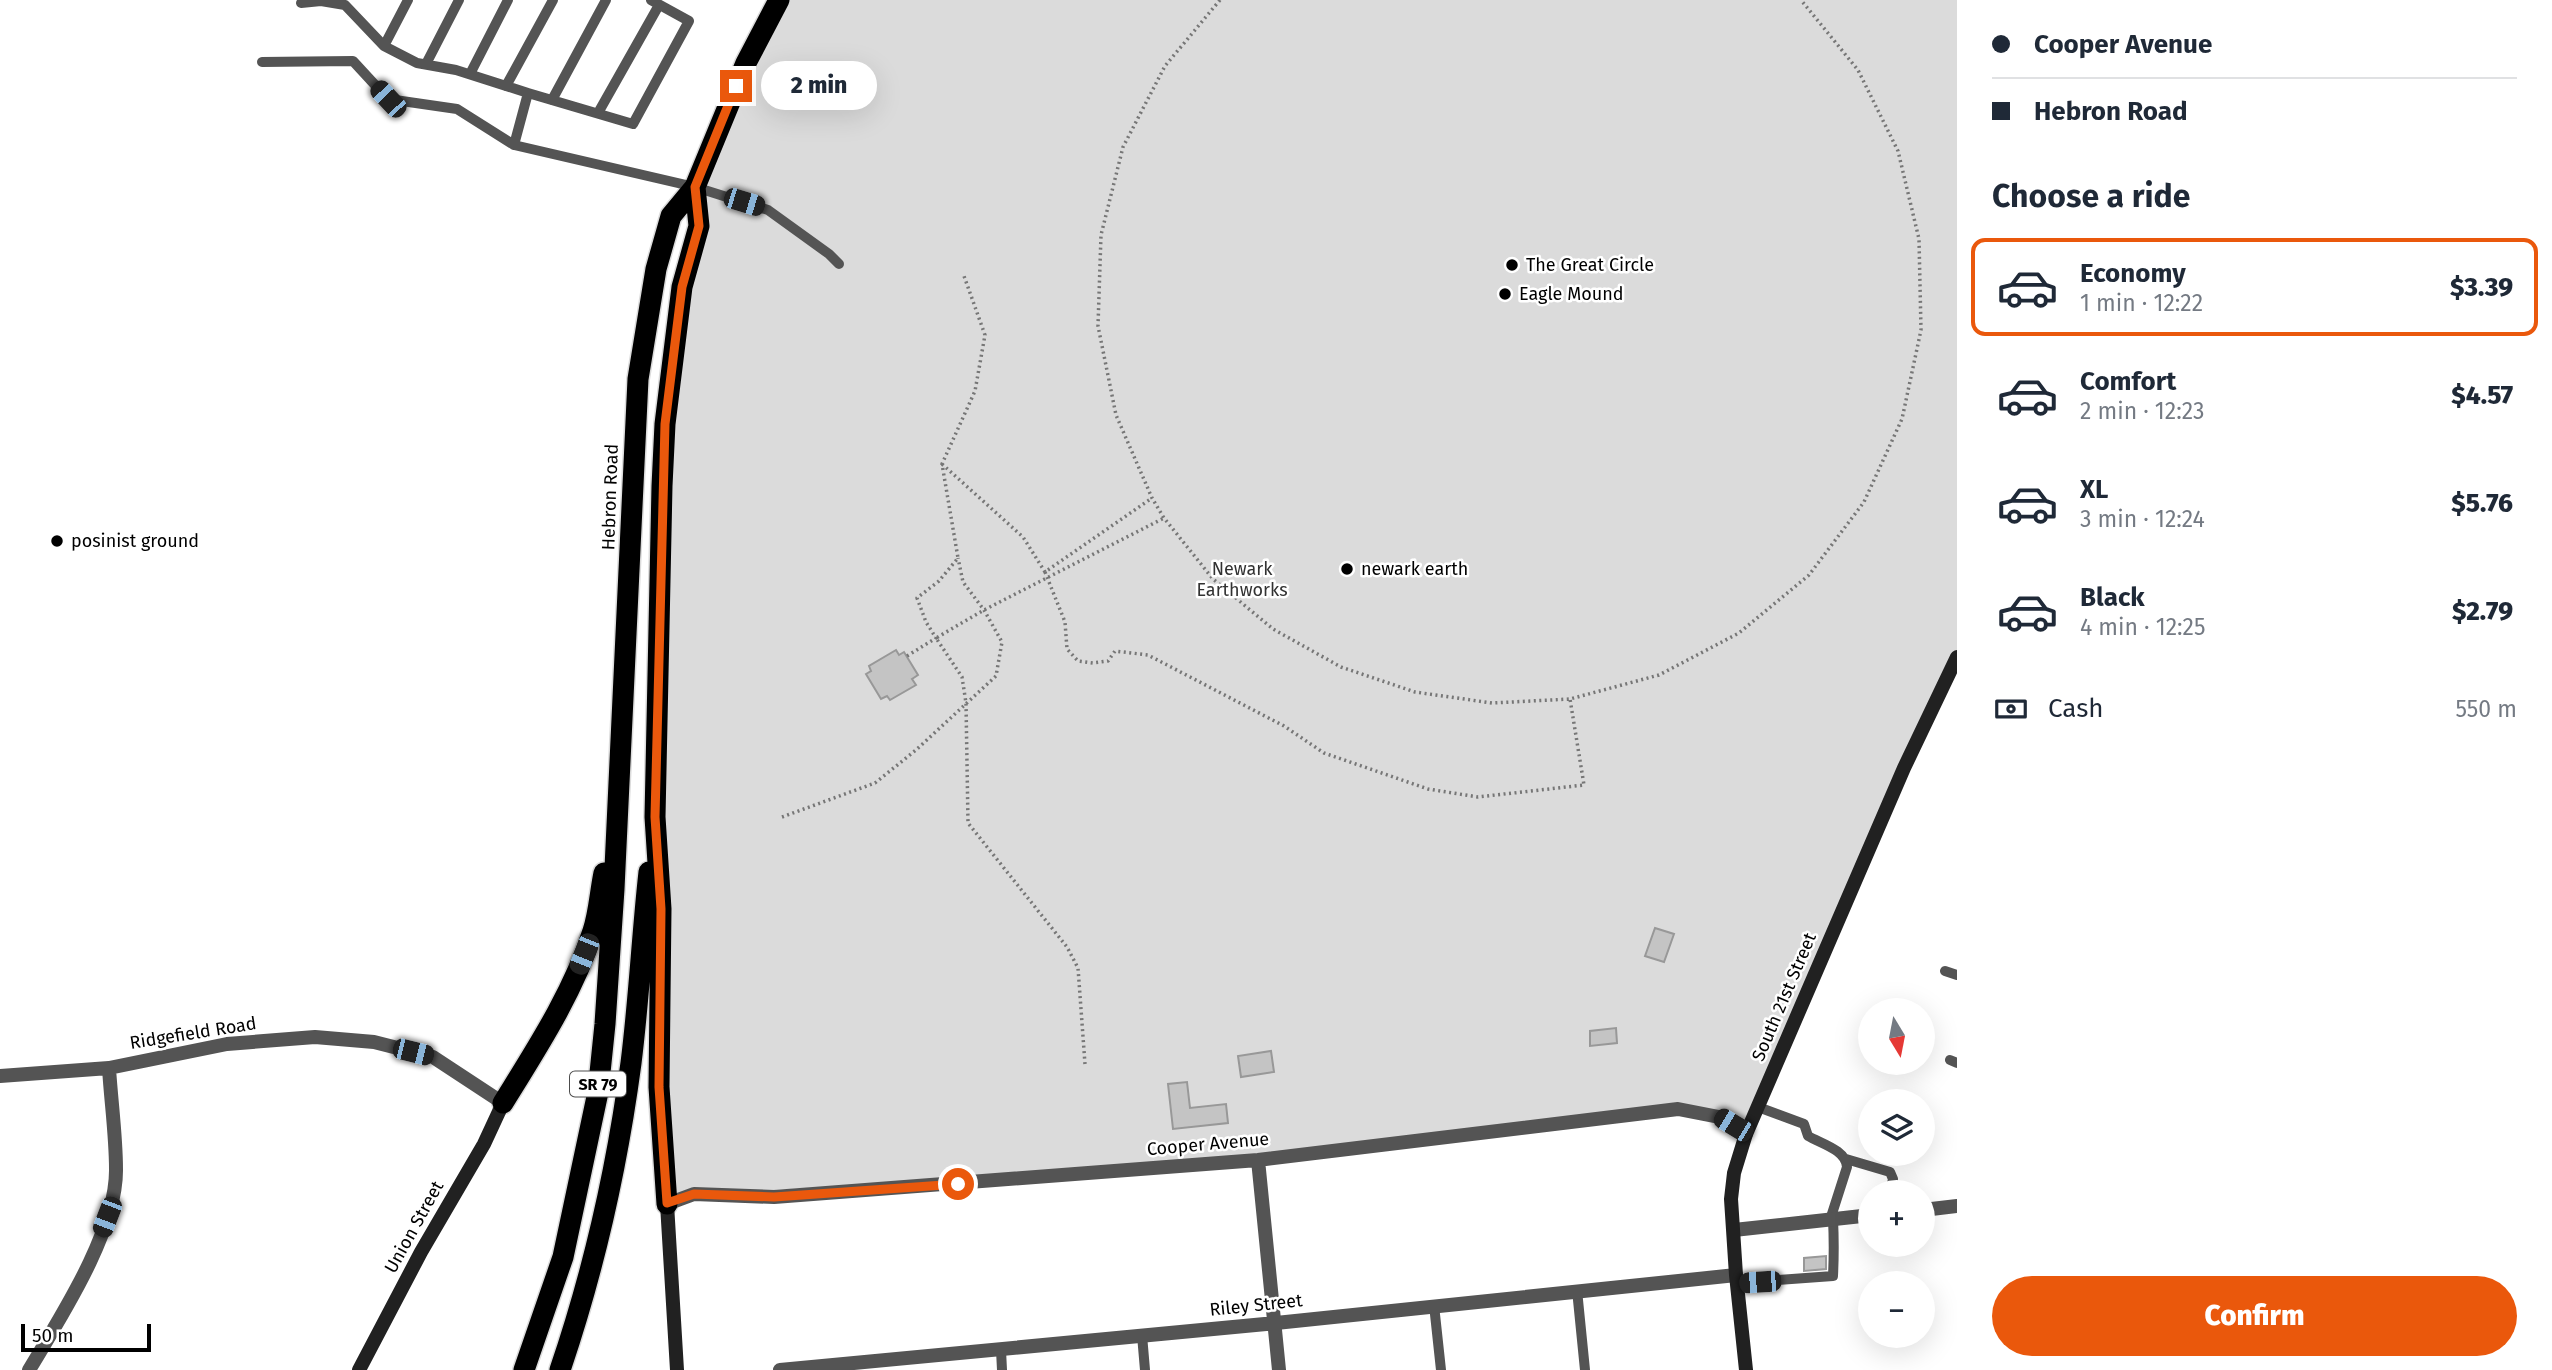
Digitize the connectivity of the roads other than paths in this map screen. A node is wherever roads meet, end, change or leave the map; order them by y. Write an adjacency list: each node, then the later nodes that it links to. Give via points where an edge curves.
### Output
1 (303, 0): 10 (lane, via 345,5)
2 (358, 0): 10 (lane)
3 (408, 0): 11 (lane)
4 (459, 0): 13 (lane)
5 (508, 0): 14 (lane)
6 (553, 0): 15 (lane)
7 (606, 0): 17 (lane)
8 (779, 0): 20 (highway, Hebron Road / SR 79, via 746,63)
9 (655, 2): 18 (lane); 18 (lane, via 688,21 633,124)
10 (351, 12): 11 (lane)
11 (384, 47): 13 (lane)
12 (262, 62): 19 (lane, via 353,61 388,99 457,109)
13 (426, 64): 14 (lane)
14 (470, 74): 15 (lane)
15 (506, 86): 16 (lane)
16 (528, 93): 17 (lane); 19 (lane)
17 (552, 100): 18 (lane)
18 (598, 113)
19 (514, 145): 20 (lane)
20 (695, 187): 21 (lane, via 768,210); 23 (highway, Hebron Road / SR 79, via 699,226 682,287 665,424); 24 (highway, Hebron Road / SR 79, via 671,216 656,269 638,379)
21 (839, 264)
22 (1957, 657): 30 (main road, South 21st Street, via 1904,768)
23 (655, 817): 35 (highway, via 661,909 659,1087); 51 (highway, SR 79, via 620,1141 599,1242)
24 (616, 820): 29 (highway, via 594,930 538,1047); 50 (highway, SR 79, via 597,1092 563,1257)
25 (1945, 971): 26 (lane)
26 (1957, 975)
27 (109, 1068): 28 (street, Ridgefield Road); 29 (street, Ridgefield Road, via 227,1044 315,1037 374,1042 433,1056); 48 (street, via 117,1170 107,1217 92,1258)
28 (0, 1076)
29 (503, 1103): 49 (main road, Union Street)
30 (1758, 1107): 31 (main road, South 21st Street); 32 (lane, via 1804,1125 1808,1136)
31 (1746, 1134): 33 (street, Cooper Avenue, via 1719,1117 1678,1109); 40 (main road, South 21st Street, via 1734,1173)
32 (1846, 1159): 34 (lane, via 1890,1172); 39 (lane)
33 (1258, 1160): 35 (street, Cooper Avenue, via 774,1197 694,1194); 44 (street)
34 (1893, 1180)
35 (667, 1203): 52 (main road)
36 (1957, 1206): 37 (street)
37 (1935, 1209)
38 (1858, 1216): 39 (street)
39 (1831, 1219): 40 (street); 41 (lane, via 1835,1247 1832,1276)
40 (1734, 1230): 41 (main road, South 21st Street)
41 (1736, 1279): 42 (street, Riley Street); 59 (main road, South 21st Street)
42 (1577, 1290): 43 (street, Riley Street); 58 (lane)
43 (1434, 1305): 44 (street, Riley Street); 57 (lane)
44 (1276, 1323): 45 (street, Riley Street); 56 (street)
45 (1142, 1335): 46 (street, Riley Street); 55 (lane)
46 (1001, 1350): 47 (street, Riley Street); 54 (lane)
47 (854, 1366): 53 (street, Riley Street)
48 (29, 1370)
49 (359, 1370)
50 (524, 1370)
51 (560, 1370)
52 (677, 1370)
53 (780, 1370)
54 (1002, 1370)
55 (1144, 1370)
56 (1279, 1370)
57 (1441, 1370)
58 (1585, 1370)
59 (1746, 1370)

